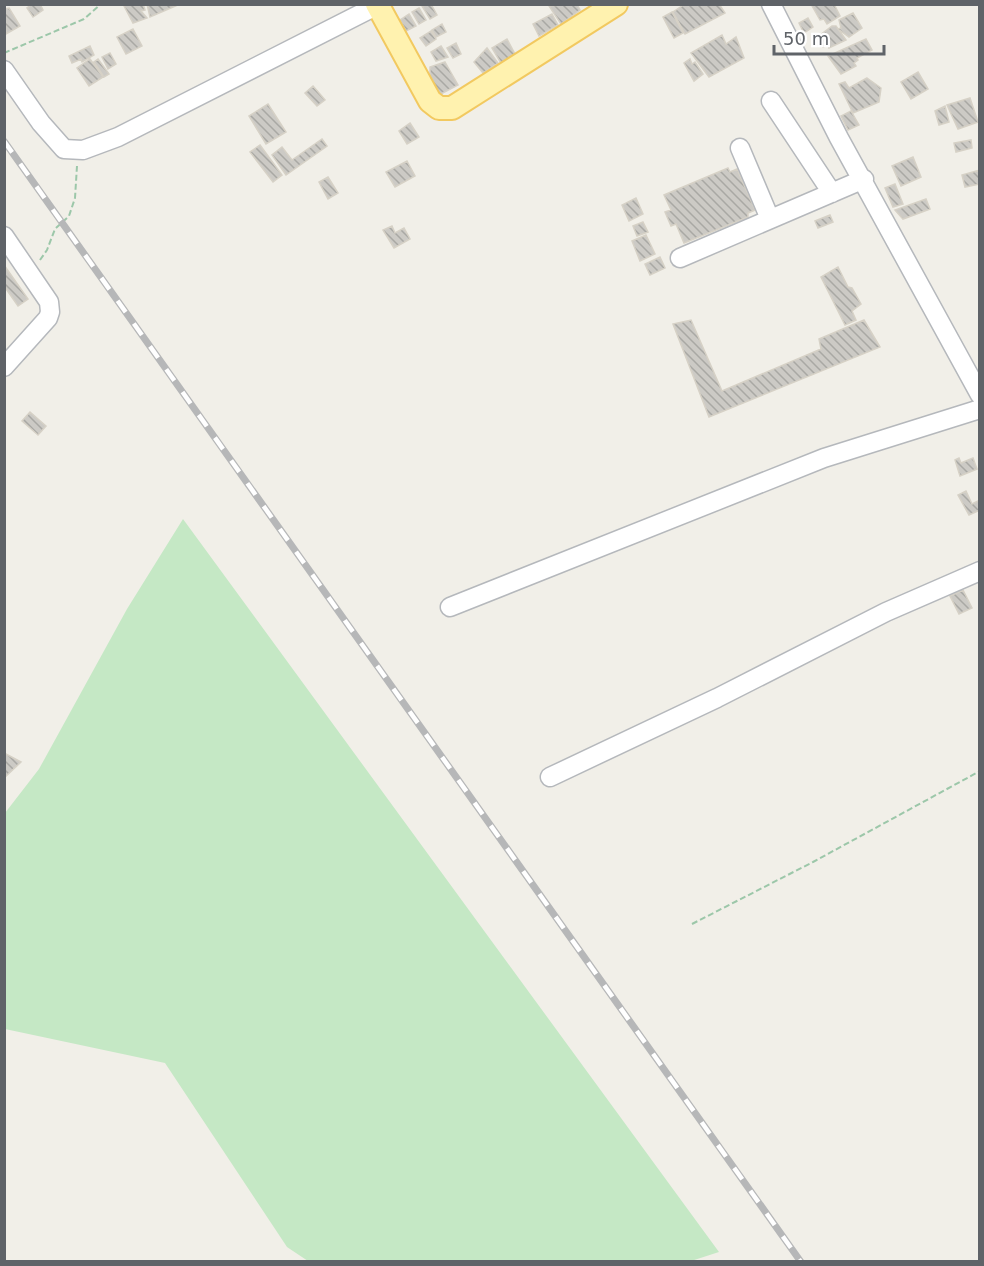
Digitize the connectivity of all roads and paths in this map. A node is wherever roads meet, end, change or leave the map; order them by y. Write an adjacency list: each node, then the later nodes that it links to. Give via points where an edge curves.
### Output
1 (101, 4): 5 (path, via 84,19)
2 (616, 4): 4 (main road, via 452,108 440,108 430,101)
3 (771, 4): 10 (street)
4 (377, 5): 9 (street, via 118,137)
5 (4, 53)
6 (4, 70): 9 (street, via 63,149)
7 (771, 101): 11 (street)
8 (740, 148): 12 (street)
9 (83, 150): 15 (path, via 75,173 75,198 69,216 55,229 47,250)
10 (864, 179): 11 (street); 17 (street)
11 (832, 193): 12 (street)
12 (770, 219): 14 (street)
13 (4, 236): 15 (street)
14 (680, 258)
15 (29, 273): 16 (street, via 49,302 50,312)
16 (4, 367)
17 (980, 394)
18 (980, 409): 20 (street, via 824,458)
19 (980, 571): 22 (street, via 886,612)
20 (450, 607)
21 (980, 771): 23 (path)
22 (550, 777)
23 (692, 924)

